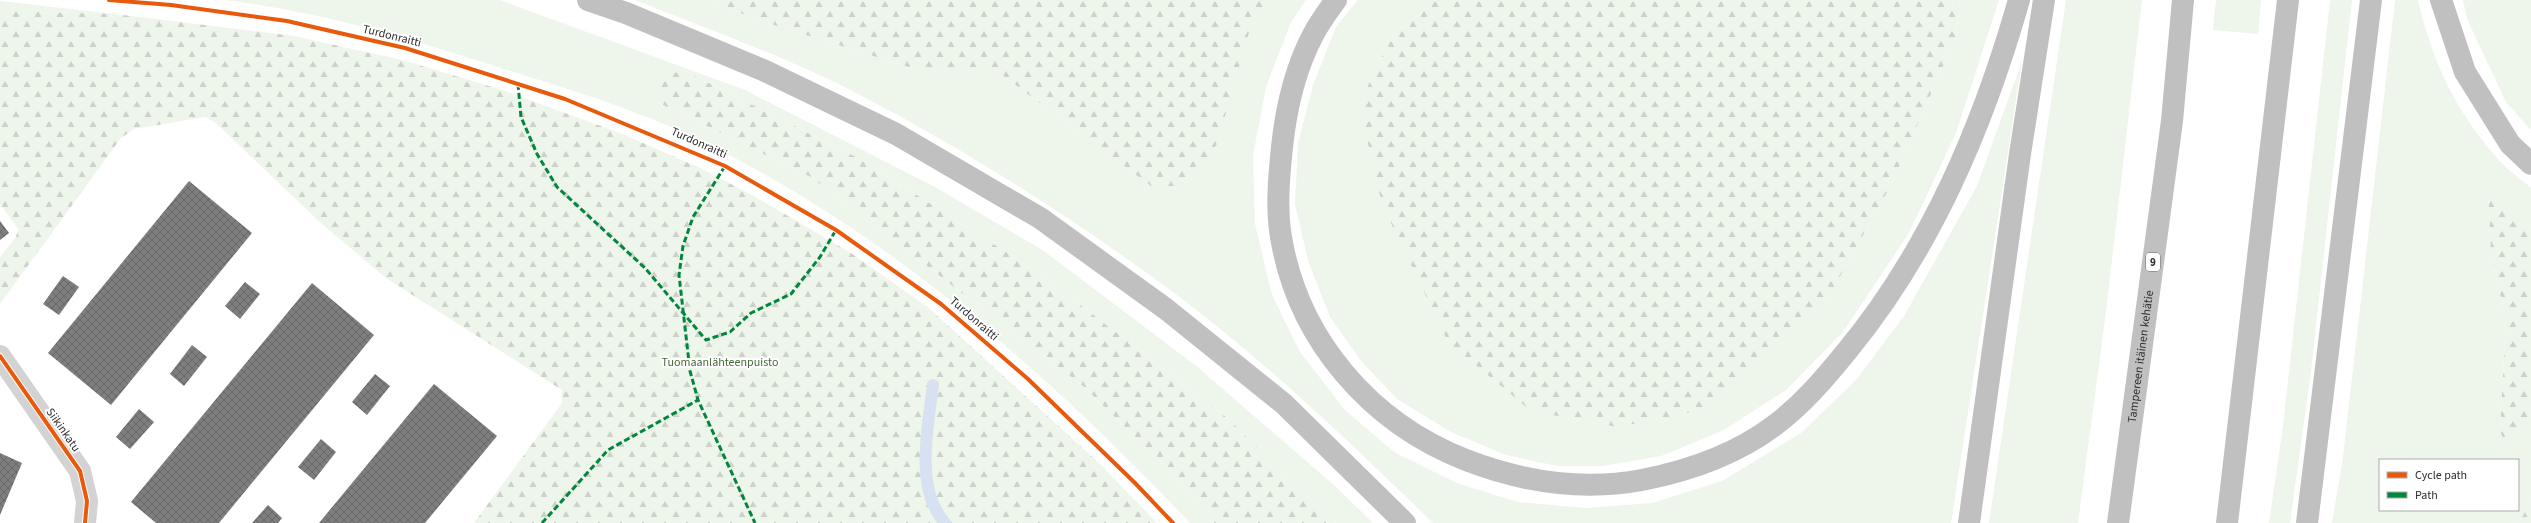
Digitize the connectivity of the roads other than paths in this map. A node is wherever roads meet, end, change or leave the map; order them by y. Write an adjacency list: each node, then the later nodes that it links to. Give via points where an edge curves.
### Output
1 (588, 0): 12 (highway, via 626,13 763,70 889,131 1040,218 1166,309 1284,404)
2 (1336, 0): 3 (highway, via 1313,35 1293,84 1278,182 1280,237 1298,298 1319,341 1350,380 1390,420 1439,450 1498,473 1562,485 1592,485 1615,484 1672,474 1722,456 1774,426 1815,390 1888,297 1931,225 1970,144 2003,58)
3 (2020, 0)
4 (2044, 0): 13 (highway)
5 (2183, 0): 14 (highway, Tampereen itäinen kehätie / 9, via 2172,121)
6 (2288, 0): 15 (highway)
7 (2371, 0): 16 (highway)
8 (2441, 0): 9 (highway, via 2465,72 2510,144)
9 (2531, 164)
10 (0, 356): 11 (street, Siikinkatu, via 80,471 87,501)
11 (85, 523)
12 (1405, 523)
13 (1969, 523)
14 (2118, 523)
15 (2227, 523)
16 (2307, 523)

